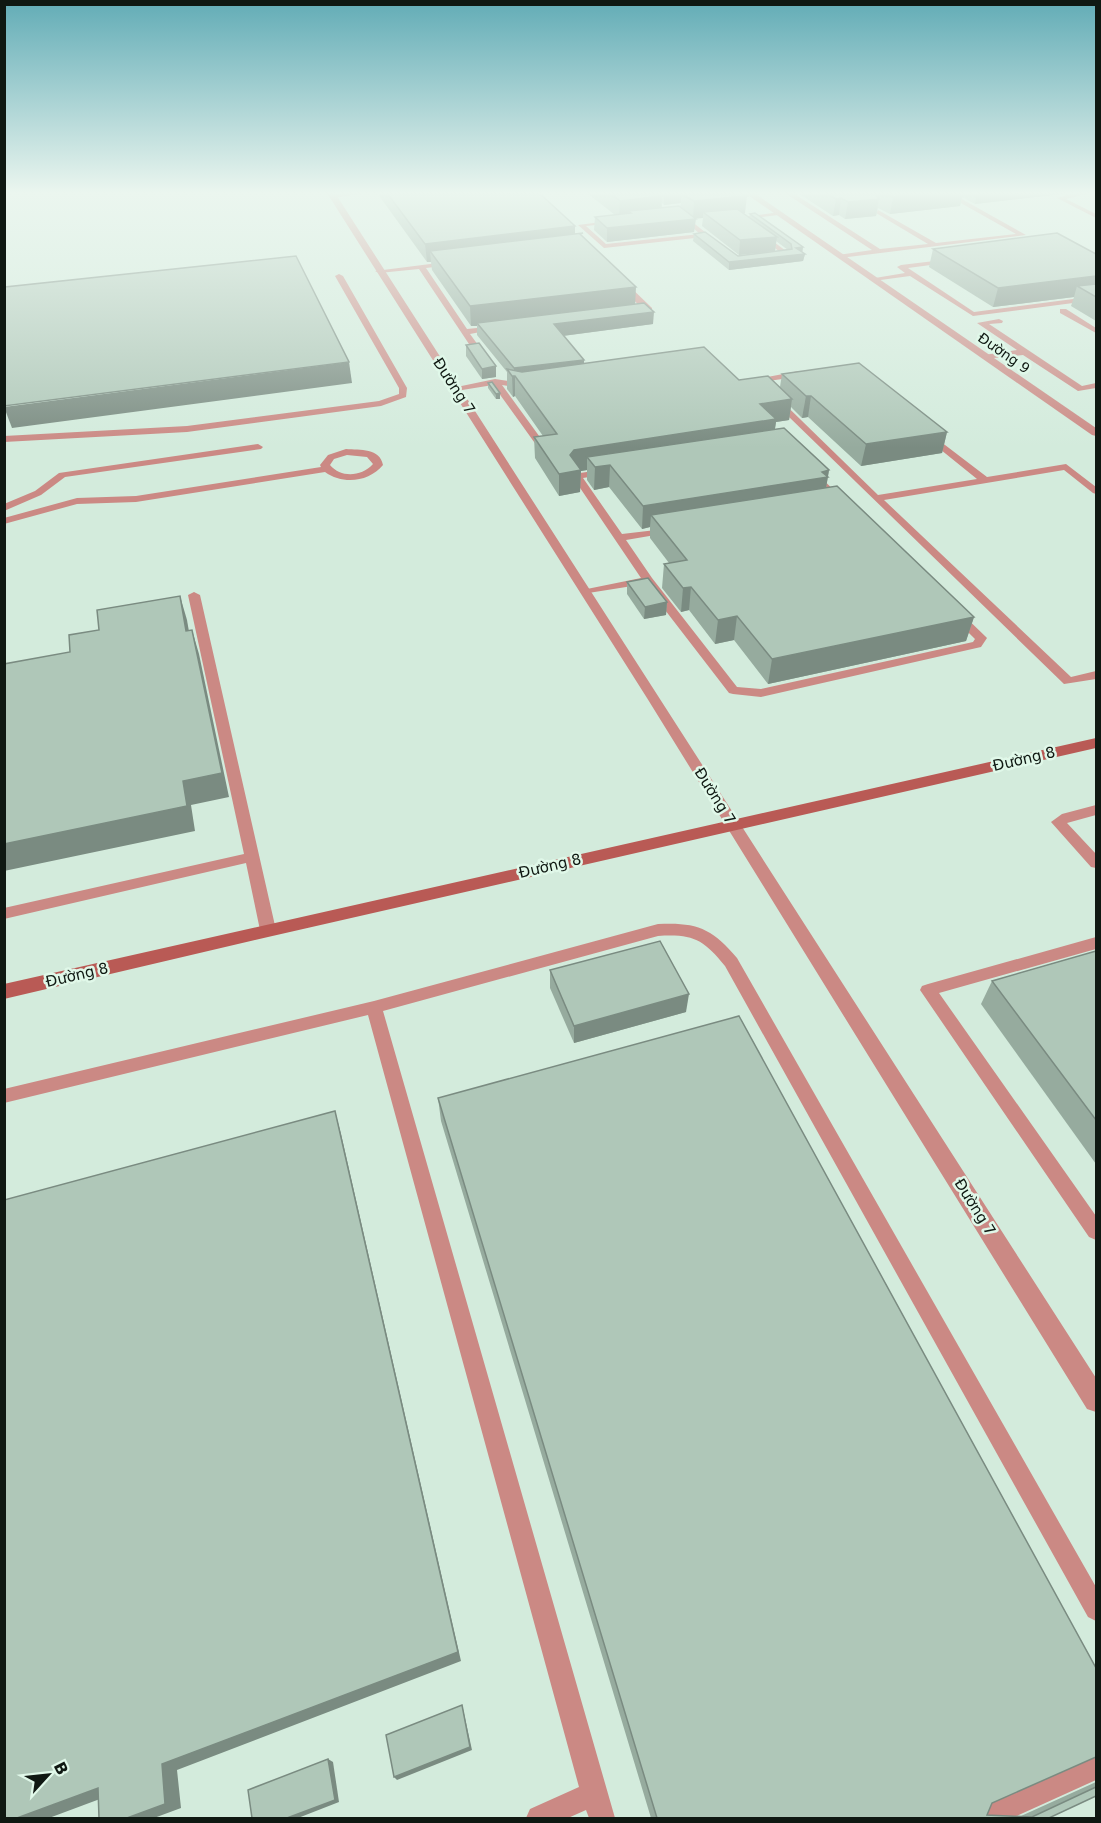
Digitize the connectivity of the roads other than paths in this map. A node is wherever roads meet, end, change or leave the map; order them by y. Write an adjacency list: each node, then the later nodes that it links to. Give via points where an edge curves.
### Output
1 (340, 278): 29 (lane, via 403,388 397,399 187,429)
2 (384, 278): 26 (street, Đường 7)
3 (429, 278): 16 (lane)
4 (617, 278): 10 (lane, via 649,310)
5 (880, 278): 7 (lane)
6 (917, 278): 8 (lane, via 973,314)
7 (873, 279): 19 (street, Đường 9)
8 (1096, 298)
9 (1096, 307): 11 (lane)
10 (638, 311)
11 (1063, 311): 12 (lane); 15 (lane)
12 (1028, 316)
13 (1005, 320): 18 (lane, via 981,323)
14 (511, 326): 16 (lane)
15 (1096, 331)
16 (465, 332): 17 (lane)
17 (474, 345)
18 (1024, 352): 19 (lane); 25 (lane, via 1081,389)
19 (987, 357): 28 (street, Đường 9)
20 (498, 370): 23 (lane)
21 (810, 372): 35 (lane, via 755,380)
22 (495, 382): 23 (lane); 26 (lane); 31 (lane)
23 (510, 385): 24 (lane)
24 (533, 385)
25 (1096, 386)
26 (456, 388): 41 (street, Đường 7)
27 (922, 431): 33 (lane)
28 (1096, 433)
29 (4, 439)
30 (258, 447): 36 (lane, via 62,475 38,493)
31 (545, 451)
32 (327, 469): 32 (lane, via 337,475 363,475 376,469 378,460 370,454 346,452 331,457 325,465); 37 (lane, via 136,499 77,501)
33 (985, 480): 34 (lane, via 1066,467); 35 (lane)
34 (1096, 491)
35 (876, 498): 43 (lane, via 1068,681)
36 (4, 508)
37 (4, 521)
38 (678, 528): 39 (lane)
39 (619, 538): 40 (lane); 40 (lane, via 578,476 783,444 835,503 981,638 977,645 761,693 743,693 733,690)
40 (648, 580): 41 (lane)
41 (586, 592): 46 (street, Đường 7)
42 (194, 595): 47 (lane)
43 (1096, 675)
44 (1096, 743): 46 (street, Đường 8)
45 (1096, 810): 48 (lane, via 1058,822)
46 (733, 825): 50 (street, Đường 8); 56 (street, Đường 7)
47 (251, 857): 49 (lane); 50 (lane)
48 (1096, 863)
49 (4, 914)
50 (268, 930): 52 (street, Đường 8)
51 (1096, 943): 55 (lane, via 928,990)
52 (4, 992)
53 (374, 1007): 54 (lane); 57 (lane, via 658,930 683,928 711,940 731,962); 59 (lane)
54 (4, 1096)
55 (1096, 1232)
56 (1096, 1400)
57 (1096, 1610)
58 (1096, 1767): 62 (lane)
59 (594, 1794): 60 (lane); 61 (lane)
60 (539, 1818)
61 (602, 1818)
62 (984, 1818)

